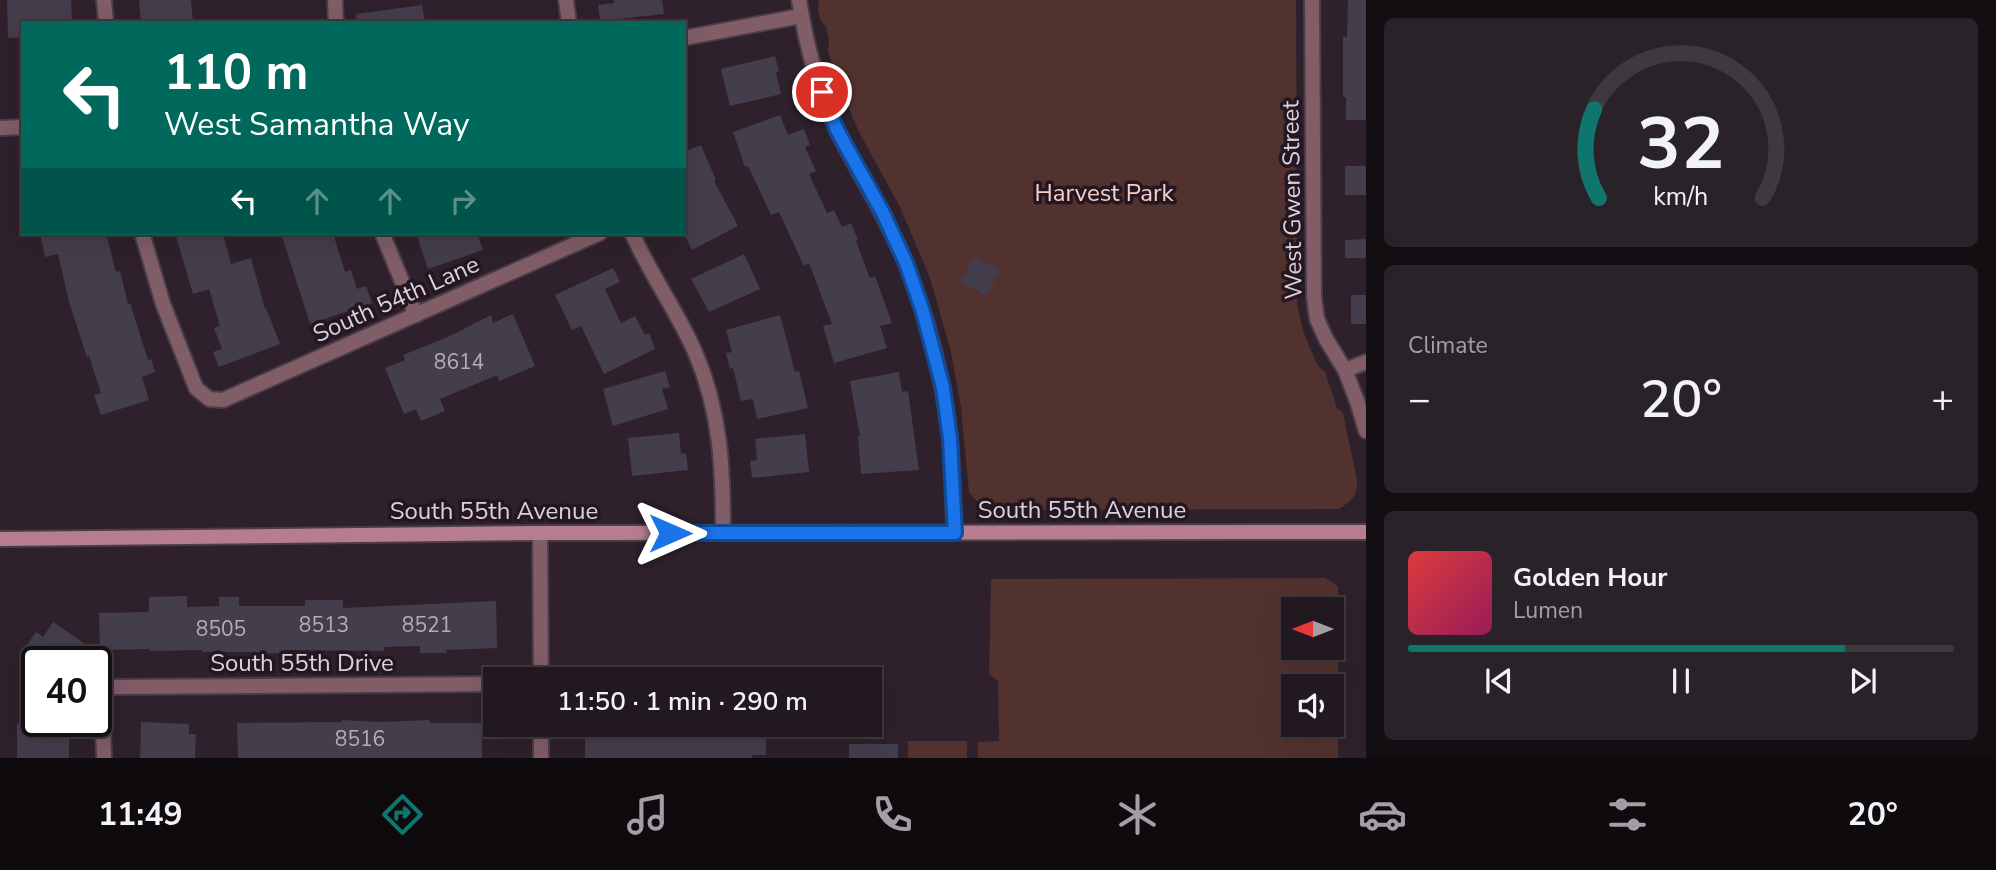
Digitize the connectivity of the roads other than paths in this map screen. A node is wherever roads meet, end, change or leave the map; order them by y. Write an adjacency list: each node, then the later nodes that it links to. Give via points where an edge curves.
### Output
1 (104, 0): 7 (street)
2 (335, 0): 8 (street)
3 (566, 0): 9 (street)
4 (799, 0): 6 (street)
5 (1312, 0): 19 (street, West Gwen Street, via 1314,297 1317,319)
6 (801, 16): 10 (street); 24 (street, via 837,130 883,213 923,312 943,388)
7 (106, 21)
8 (336, 21)
9 (569, 21)
10 (686, 38)
11 (21, 127): 12 (street)
12 (0, 128)
13 (143, 235): 17 (street, South 54th Lane, via 178,345 196,388 209,399 223,400)
14 (383, 235): 17 (street)
15 (596, 235): 17 (street, South 54th Lane)
16 (633, 235): 23 (street, via 695,353 709,393 722,458)
17 (416, 315)
18 (1366, 362): 19 (street)
19 (1345, 370): 20 (street, West Gwen Street)
20 (1366, 431)
21 (1366, 532): 24 (street, South 55th Avenue)
22 (540, 533): 23 (street, South 55th Avenue); 25 (street, South 55th Avenue); 26 (street)
23 (723, 533): 24 (street, South 55th Avenue)
24 (955, 533)
25 (0, 539)
26 (541, 667)
27 (483, 684): 29 (street, South 55th Drive, via 114,687 106,693 103,705)
28 (541, 737): 30 (street)
29 (104, 758)
30 (541, 758)

